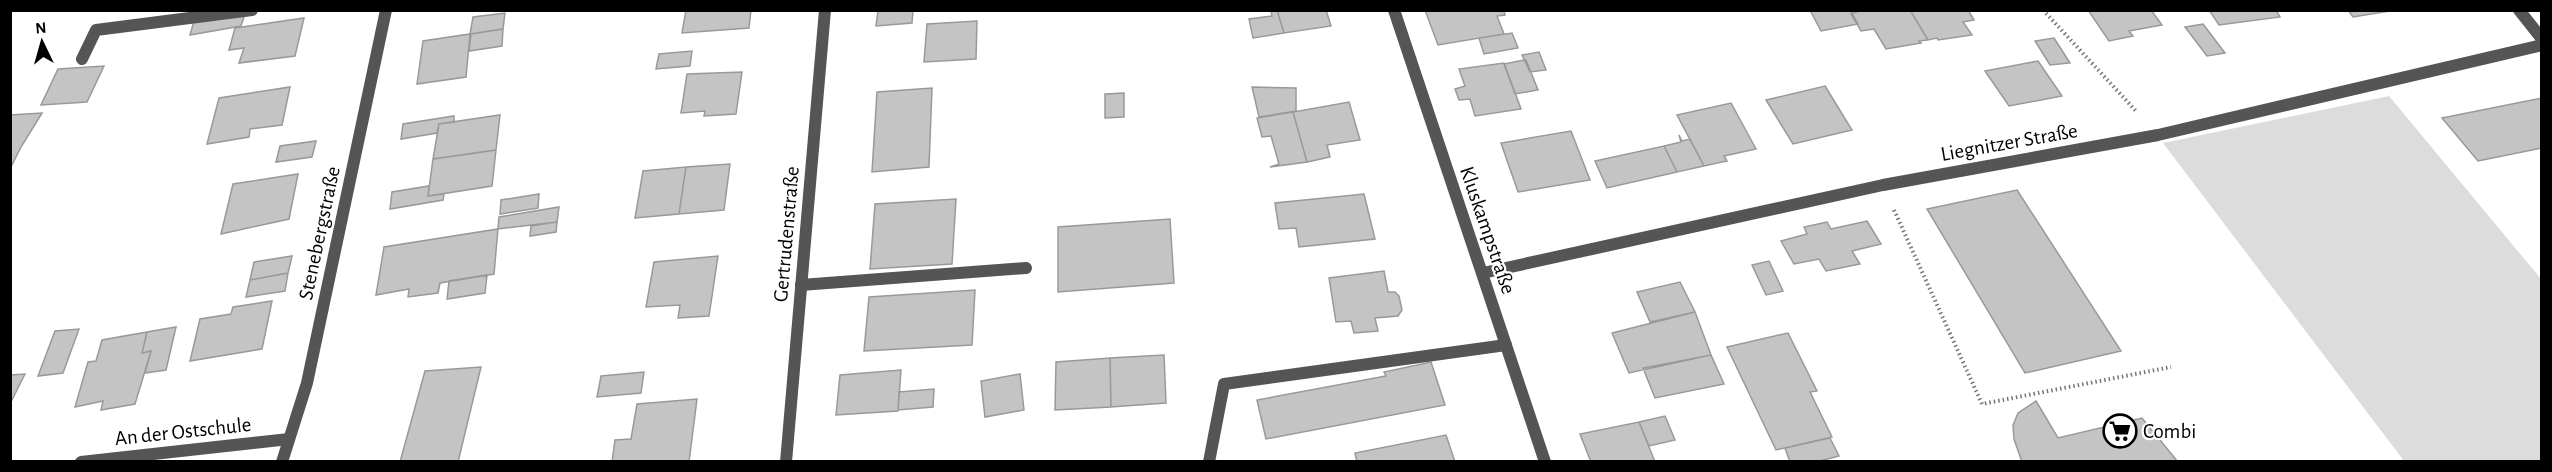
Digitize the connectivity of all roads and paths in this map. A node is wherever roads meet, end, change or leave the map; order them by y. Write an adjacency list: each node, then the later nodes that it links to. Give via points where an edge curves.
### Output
1 (252, 10): 9 (street, via 96,30)
2 (386, 10): 17 (street, Stenebergstraße, via 307,383)
3 (825, 10): 14 (street, Gertrudenstraße)
4 (1394, 10): 13 (street, Kluskampstraße)
5 (2043, 10): 10 (path)
6 (2524, 11): 7 (street)
7 (2541, 39)
8 (2541, 45): 10 (street, Liegnitzer Straße)
9 (82, 59)
10 (2158, 135): 11 (street, Liegnitzer Straße)
11 (1883, 185): 13 (street, Liegnitzer Straße); 16 (path, via 1982,404)
12 (1026, 268): 14 (street)
13 (1483, 273): 15 (street, Kluskampstraße)
14 (801, 285): 20 (street, Gertrudenstraße)
15 (1506, 345): 21 (street, via 1224,384); 22 (street, Kluskampstraße)
16 (2171, 367)
17 (289, 438): 18 (street, An der Ostschule); 19 (street, Stenebergstraße)
18 (81, 462)
19 (282, 462)
20 (786, 462)
21 (1209, 462)
22 (1545, 462)

